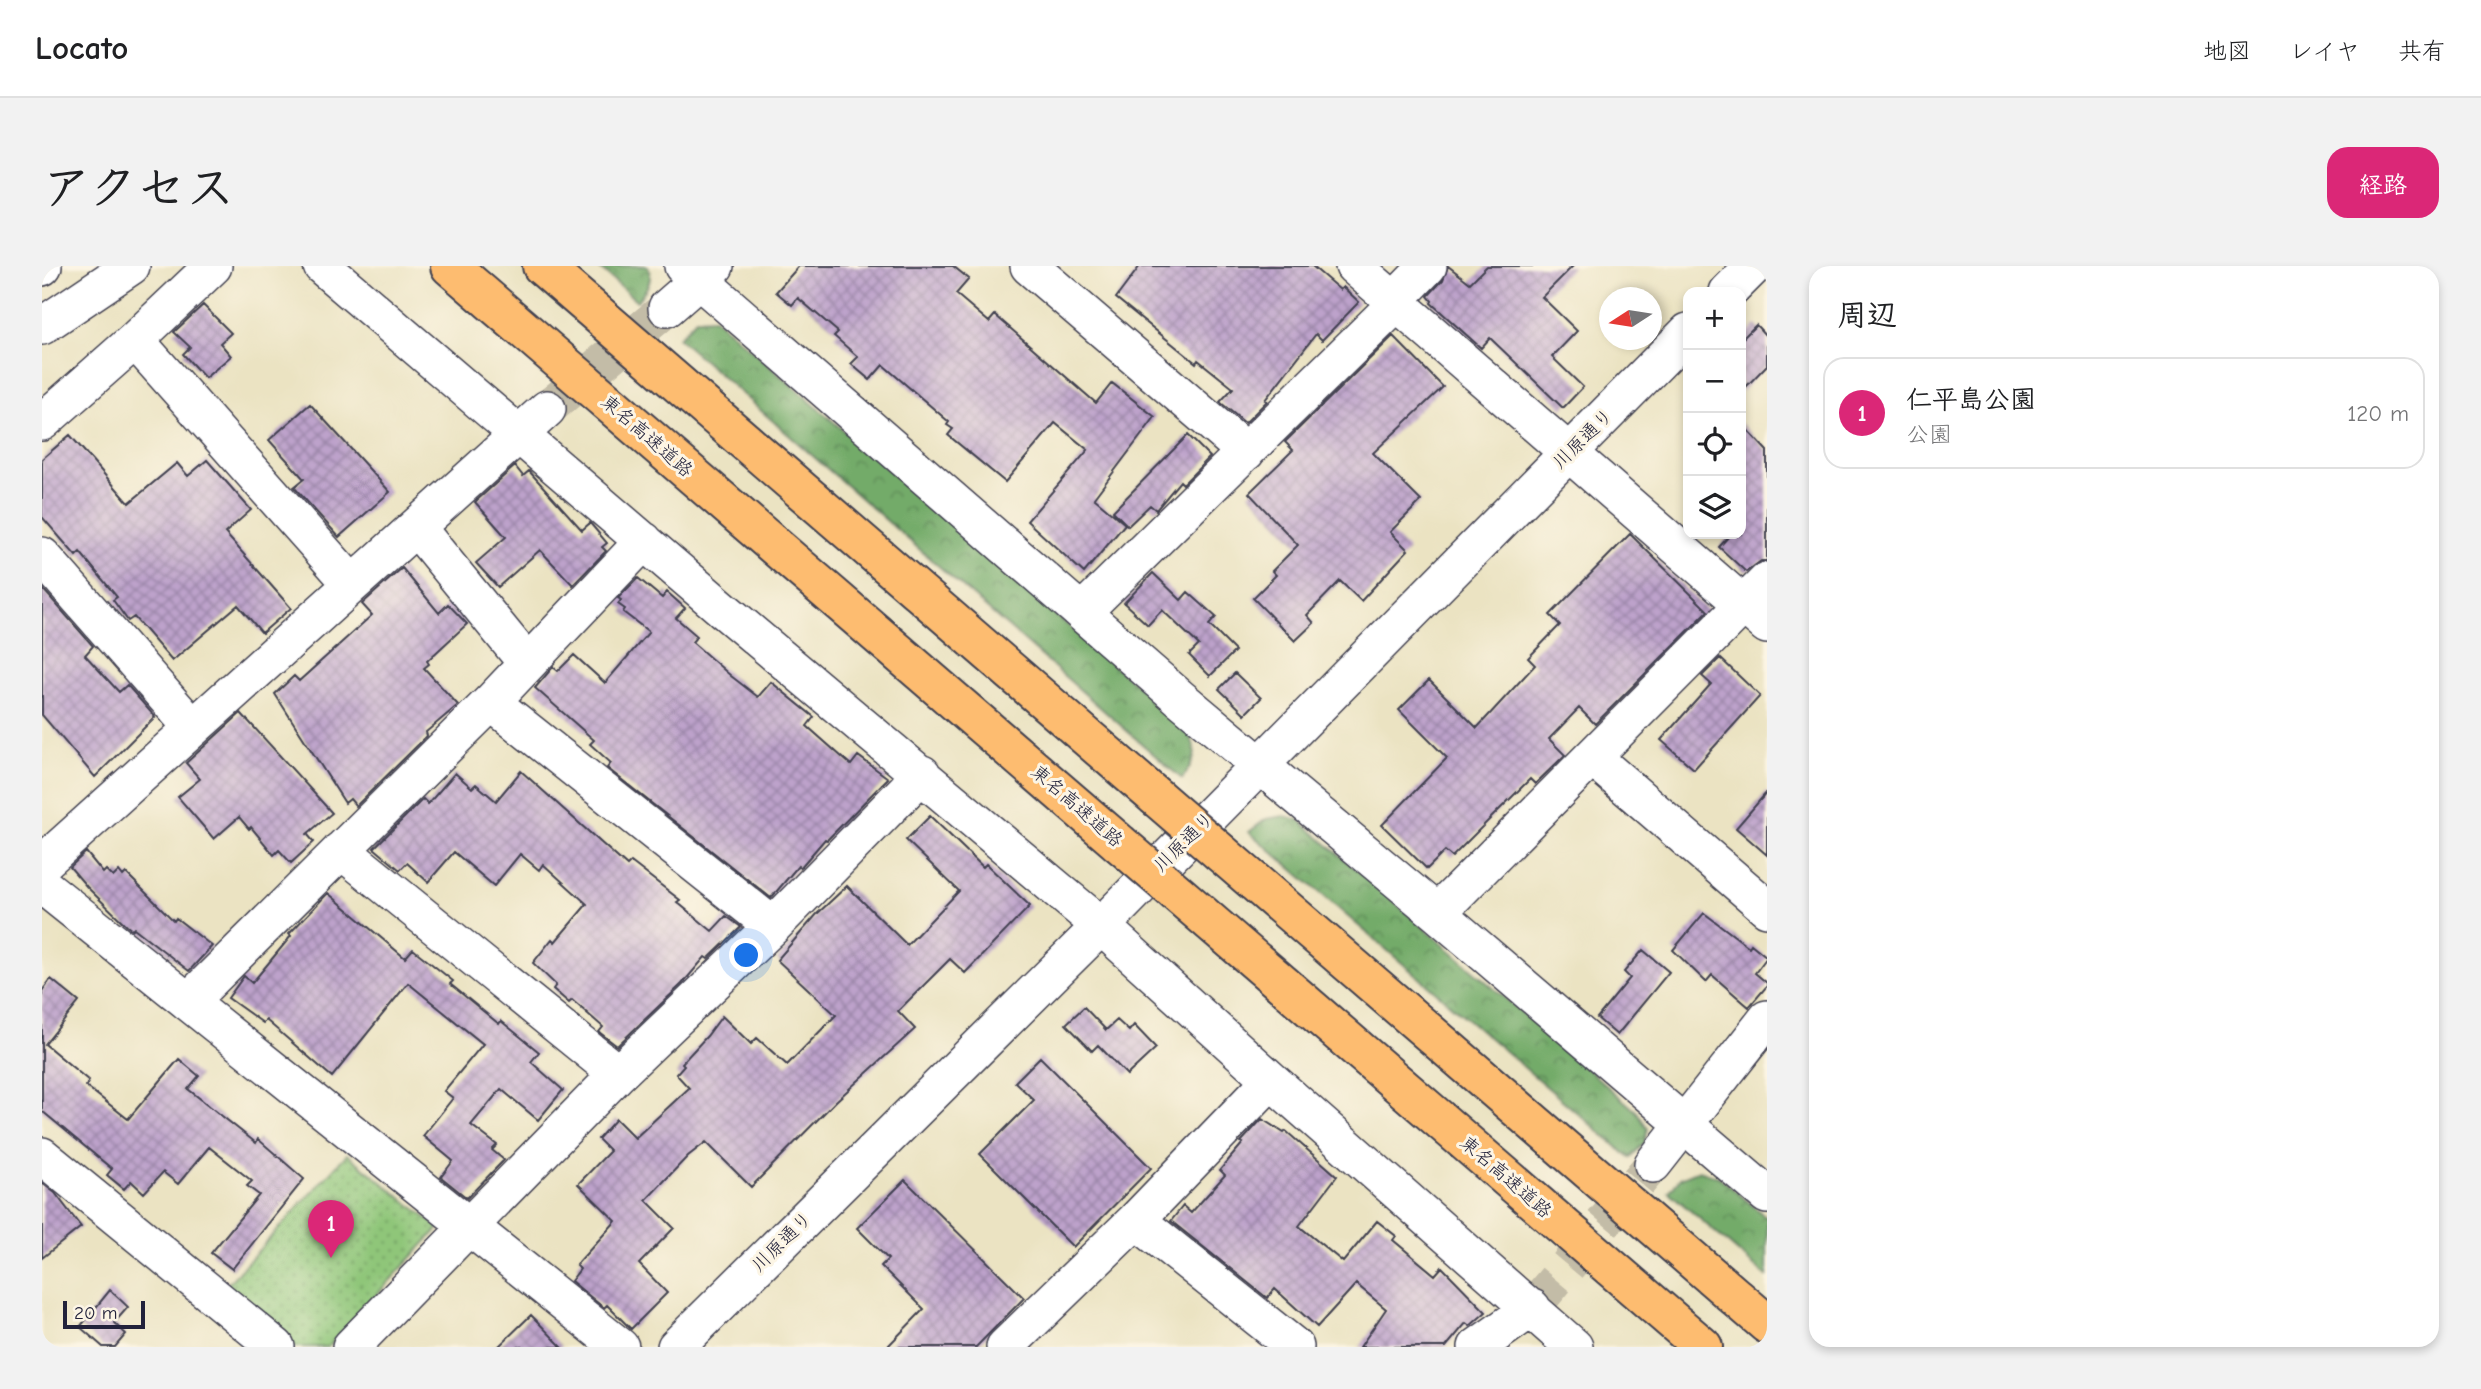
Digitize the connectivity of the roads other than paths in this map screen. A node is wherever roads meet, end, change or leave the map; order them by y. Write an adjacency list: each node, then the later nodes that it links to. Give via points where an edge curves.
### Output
1 (131, 266): 14 (street)
2 (213, 266): 16 (street)
3 (322, 266): 19 (street)
4 (450, 266): 61 (highway, 東名高速道路, bridge)
5 (542, 266): 52 (highway, bridge)
6 (1029, 266): 20 (street)
7 (1354, 266): 12 (street)
8 (1428, 266): 12 (street)
9 (1754, 266): 11 (street)
10 (699, 271): 13 (street); 27 (street)
11 (1733, 287)
12 (1396, 302): 20 (street); 21 (street)
13 (667, 308)
14 (42, 326)
15 (1683, 337): 21 (street, 川原通り)
16 (135, 340): 18 (street); 25 (street)
17 (547, 410): 19 (street)
18 (42, 422)
19 (520, 434): 22 (street); 23 (street)
20 (1246, 452): 27 (street)
21 (1568, 454): 26 (street); 32 (street, 川原通り)
22 (416, 527): 25 (street); 28 (street)
23 (644, 541): 28 (street); 33 (street)
24 (42, 556): 30 (street)
25 (352, 584): 30 (street)
26 (1759, 603): 31 (street)
27 (1082, 612): 32 (street)
28 (527, 663): 29 (street)
29 (491, 702): 34 (street); 39 (street)
30 (193, 728): 35 (street)
31 (1592, 757): 37 (street); 38 (street)
32 (1260, 765): 38 (street); 40 (street, 川原通り)
33 (922, 774): 39 (street); 40 (street)
34 (341, 850): 41 (street); 43 (street)
35 (42, 864)
36 (42, 886): 41 (street)
37 (1767, 908)
38 (1437, 913): 45 (street)
39 (773, 926): 43 (street)
40 (1101, 926): 44 (street); 56 (street, 川原通り)
41 (188, 1002): 50 (street)
42 (1767, 1019): 45 (street)
43 (618, 1074): 50 (street)
44 (1271, 1080): 49 (street); 51 (street)
45 (1684, 1125): 47 (street); 48 (street)
46 (42, 1156): 53 (street)
47 (1653, 1164)
48 (1767, 1195)
49 (1136, 1220): 57 (street); 58 (street)
50 (470, 1227): 54 (street); 55 (street)
51 (1532, 1308): 59 (street); 60 (street)
52 (1767, 1324)
53 (276, 1347)
54 (351, 1347)
55 (620, 1347)
56 (676, 1347)
57 (1006, 1347)
58 (1294, 1347)
59 (1477, 1347)
60 (1574, 1347)
61 (1703, 1347)

